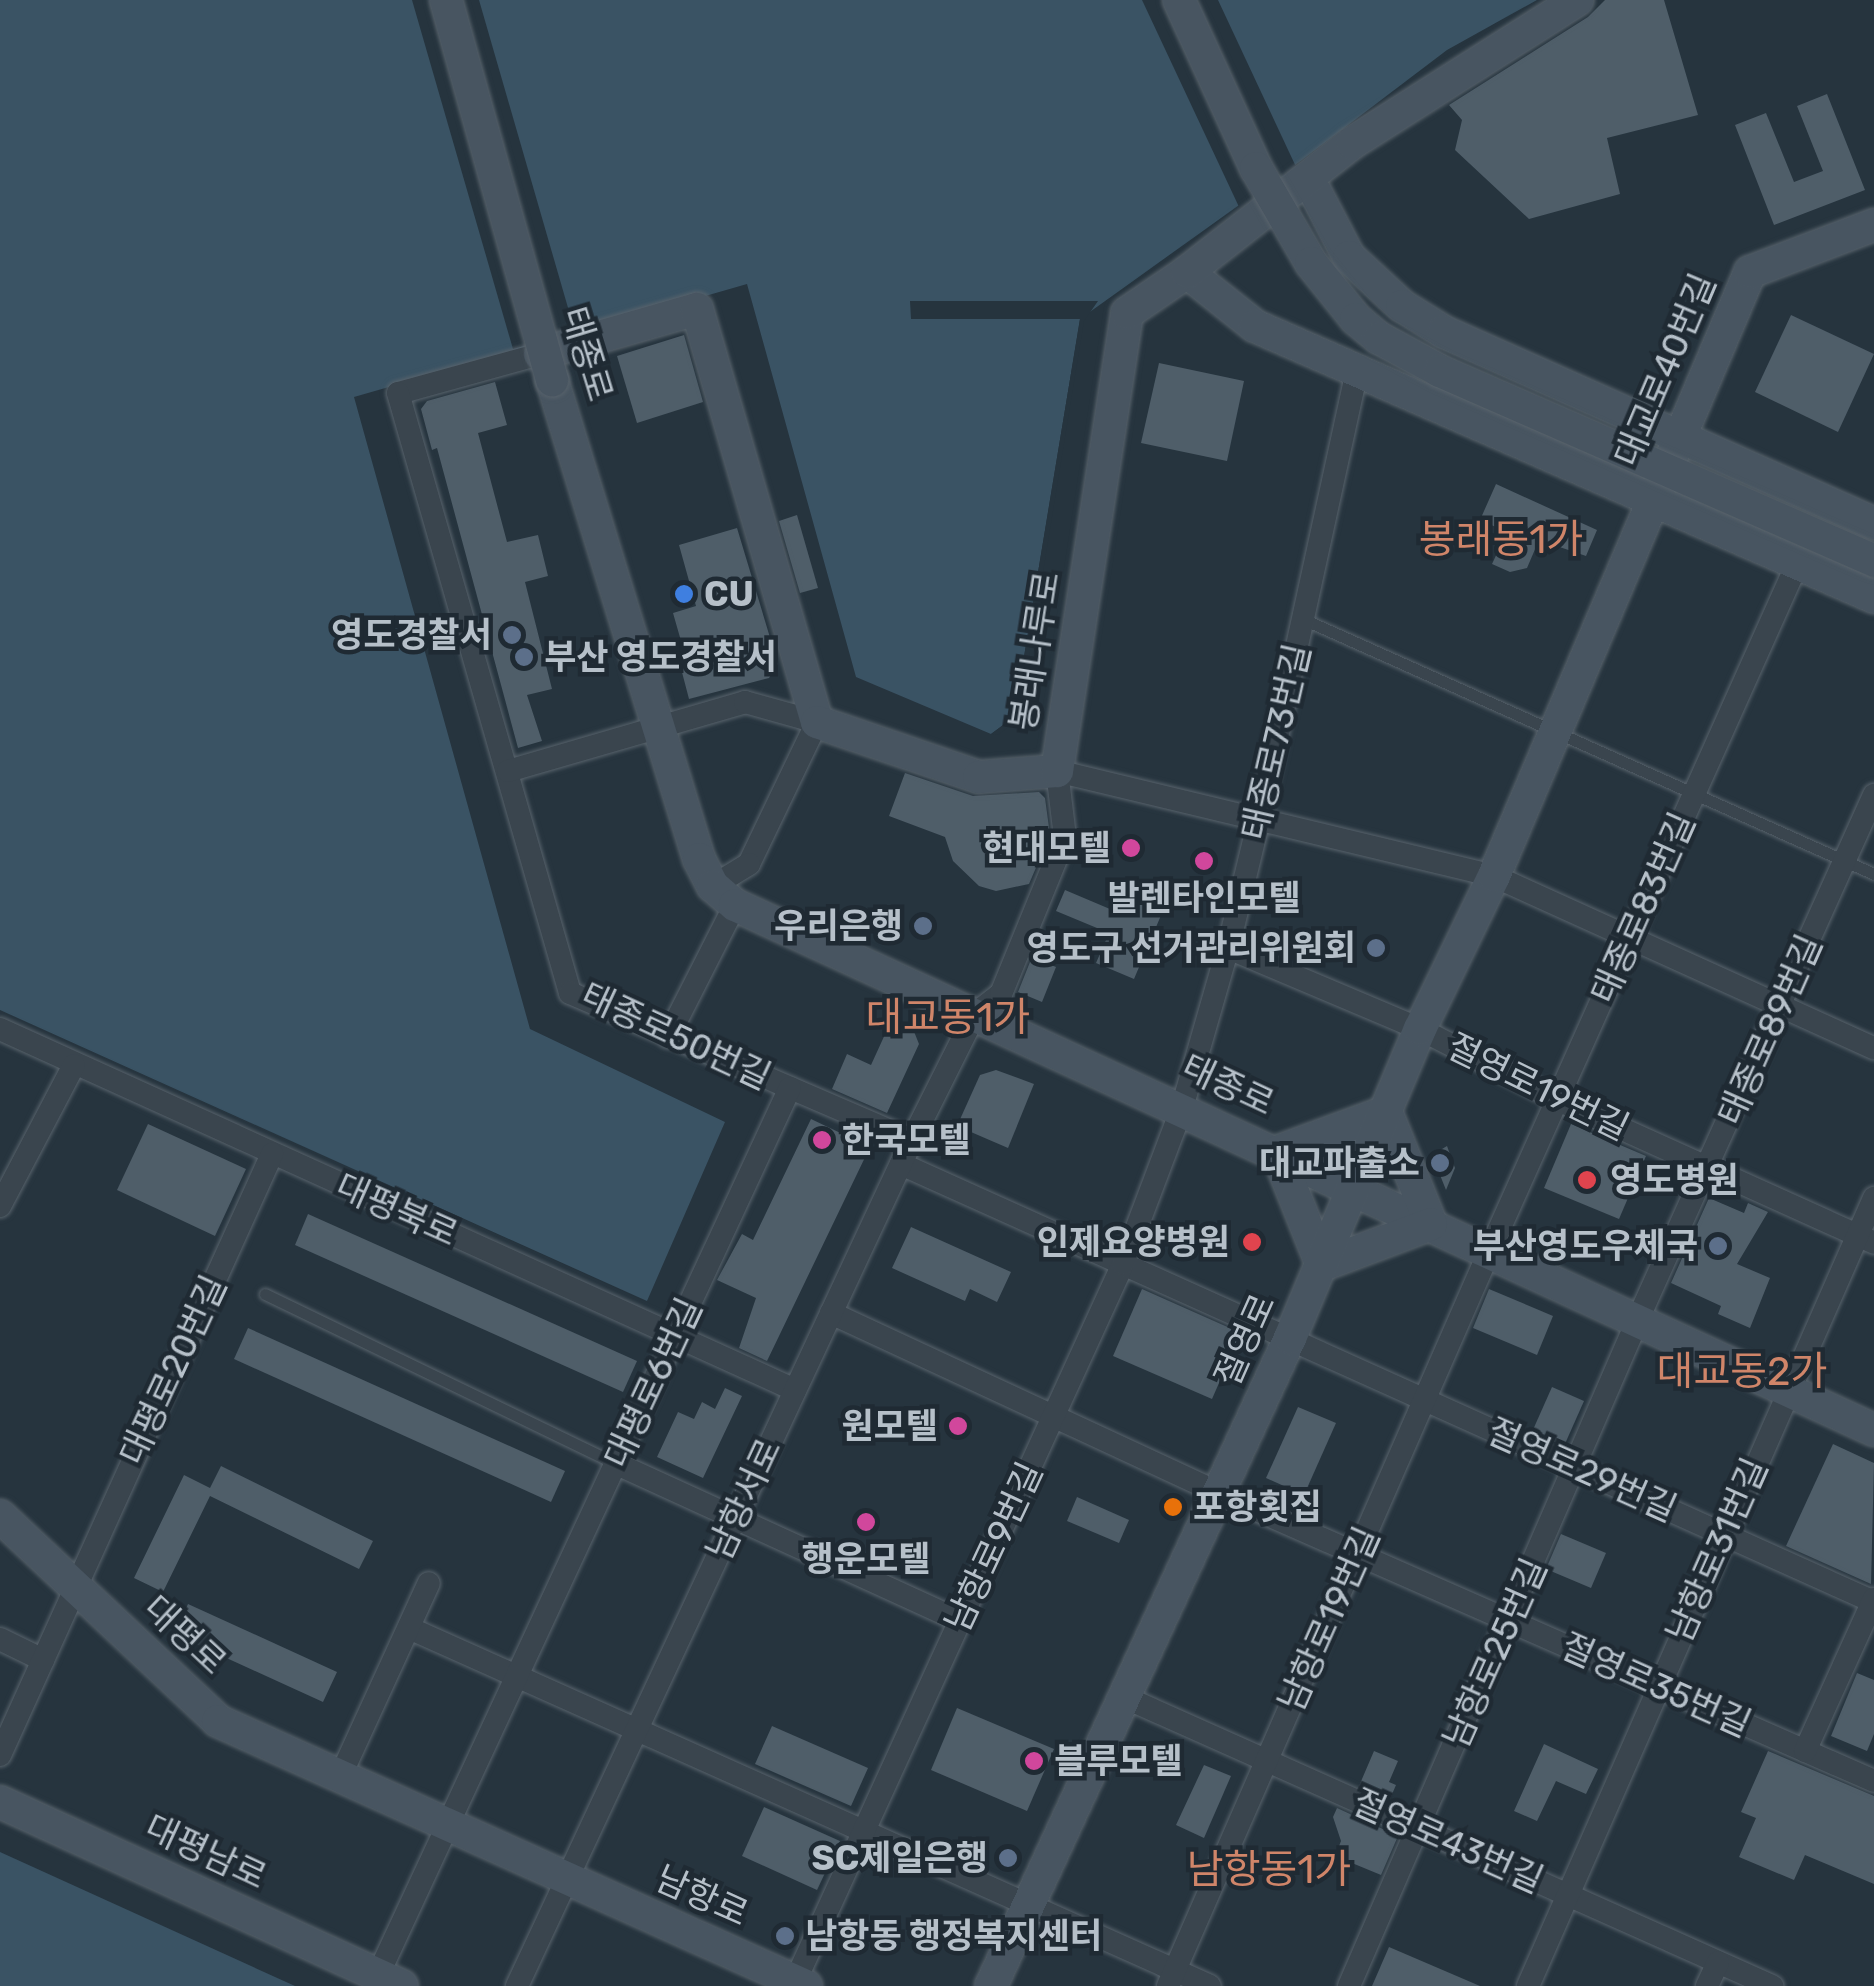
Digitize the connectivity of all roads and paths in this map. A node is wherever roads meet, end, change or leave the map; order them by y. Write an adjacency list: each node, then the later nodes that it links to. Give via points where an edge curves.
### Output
1 (446, 0): 7 (main road, 태종로, bridge)
2 (1179, 0): 12 (main road, bridge, via 1256,168 1311,263 1356,319 1440,371)
3 (1577, 0): 4 (main road, 봉래나루로)
4 (1308, 178): 6 (main road, 봉래나루로); 9 (main road, via 1349,257 1402,306 1444,332)
5 (1874, 225): 9 (main road, 대교로40번길, via 1750,272)
6 (1188, 272): 8 (main road, via 1255,326); 19 (main road, 봉래나루로, via 1127,313)
7 (546, 367): 16 (main road, via 696,309); 17 (main road, 태종로); 20 (street, via 398,393)
8 (1357, 372): 10 (main road); 15 (street, 태종로73번길)
9 (1678, 436): 10 (main road, 대교로40번길); 11 (main road)
10 (1653, 500): 13 (main road); 18 (main road, 절영로)
11 (1874, 523)
12 (1874, 561)
13 (1797, 564): 14 (main road); 21 (street, 태종로83번길)
14 (1874, 597)
15 (1303, 618): 18 (lane); 23 (street, 태종로73번길)
16 (817, 722): 17 (street, via 745,702); 19 (main road, 봉래나루로, via 979,777); 27 (street, via 748,864)
17 (659, 728): 20 (street); 27 (main road, 태종로, via 699,859)
18 (1554, 733): 21 (lane); 26 (main road, 절영로)
19 (1057, 771): 23 (street); 31 (street, 남항서로, via 1064,837 1001,994)
20 (508, 772): 34 (street, 태종로50번길, via 570,993)
21 (1694, 794): 24 (lane); 28 (street, 태종로83번길)
22 (1874, 795): 24 (street, 태종로89번길)
23 (1259, 820): 26 (street); 29 (street, 태종로73번길)
24 (1845, 861): 25 (lane); 30 (street, 태종로89번길)
25 (1874, 874)
26 (1494, 876): 28 (street); 32 (main road, 절영로)
27 (724, 896): 31 (main road, 태종로); 34 (street)
28 (1630, 938): 30 (street); 38 (street, 태종로83번길)
29 (1228, 948): 32 (street, 절영로19번길); 39 (street, 태종로73번길)
30 (1780, 1006): 35 (street); 45 (street, 태종로89번길)
31 (975, 1014): 39 (main road, 태종로); 41 (street, 남항서로)
32 (1420, 1028): 38 (street, 절영로19번길); 40 (main road, 절영로)
33 (0, 1029): 36 (street, 대평북로)
34 (668, 1037): 37 (street, 태종로50번길)
35 (1874, 1048)
36 (74, 1065): 43 (street, 대평북로); 48 (street)
37 (790, 1088): 41 (street, 태종로50번길); 57 (street, 대평로6번길)
38 (1558, 1100): 45 (street, 절영로19번길); 51 (street, 태종로83번길)
39 (1182, 1108): 42 (main road, 태종로); 52 (street, 남항로9번길)
40 (1386, 1112): 42 (main road); 46 (main road, 절영로); 49 (main road)
41 (912, 1140): 44 (street, 남항서로)
42 (1277, 1152): 46 (main road, 태종로); 53 (main road)
43 (272, 1154): 57 (street, 대평북로); 72 (street, 대평로20번길)
44 (901, 1164): 52 (street, 절영로29번길); 55 (street, 남항서로)
45 (1709, 1168): 50 (street, 절영로19번길); 56 (street, 태종로89번길)
46 (1355, 1188): 49 (main road, 태종로); 53 (main road, 절영로)
47 (1874, 1198): 50 (street, 남항로31번길)
48 (0, 1206)
49 (1431, 1224): 51 (main road, 태종로); 53 (main road)
50 (1865, 1239): 60 (street, 남항로31번길)
51 (1489, 1252): 56 (main road, 태종로); 61 (street, 남항로19번길)
52 (1123, 1264): 58 (street, 절영로29번길); 62 (street, 남항로9번길)
53 (1322, 1265): 58 (main road, 절영로)
54 (265, 1294): 64 (lane)
55 (831, 1313): 59 (street, 남항서로); 62 (street, 절영로35번길)
56 (1638, 1320): 60 (main road, 태종로); 65 (street, 남항로25번길)
57 (674, 1335): 59 (street, 대평북로); 64 (street, 대평로6번길)
58 (1290, 1338): 61 (street, 절영로29번길); 66 (main road, 절영로)
59 (795, 1390): 68 (street, 남항서로)
60 (1789, 1390): 63 (main road, 태종로); 69 (street, 남항로31번길)
61 (1426, 1400): 65 (street, 절영로29번길); 70 (street, 남항로19번길)
62 (1054, 1416): 66 (street, 절영로35번길); 74 (street, 남항로9번길)
63 (1874, 1430)
64 (615, 1463): 68 (street); 79 (street, 대평로6번길)
65 (1577, 1468): 69 (street, 절영로29번길); 75 (street, 남항로25번길)
66 (1218, 1493): 70 (street, 절영로35번길); 81 (main road, 절영로)
67 (0, 1516): 72 (main road, 대평로)
68 (735, 1519): 74 (street); 82 (street, 남항서로)
69 (1723, 1534): 73 (street, 절영로29번길); 80 (street, 남항로31번길)
70 (1358, 1554): 75 (street, 절영로35번길); 85 (street, 남항로19번길)
71 (429, 1583): 76 (street)
72 (74, 1586): 78 (street, 대평로20번길); 86 (main road, 대평로, via 218,1721)
73 (1874, 1601): 83 (street)
74 (960, 1621): 91 (street, 남항로9번길)
75 (1510, 1621): 80 (street, 절영로35번길); 90 (street, 남항로25번길)
76 (410, 1628): 79 (street); 86 (street)
77 (0, 1639): 78 (street)
78 (42, 1660): 84 (street, 대평로20번길)
79 (516, 1677): 82 (street); 89 (street, 대평로6번길)
80 (1658, 1686): 83 (street, 절영로35번길); 93 (street, 남항로31번길)
81 (1124, 1697): 85 (street, 절영로43번길); 94 (main road, 절영로)
82 (634, 1732): 91 (street); 92 (street, 남항서로)
83 (1806, 1750): 87 (street, 절영로35번길)
84 (0, 1755)
85 (1267, 1761): 90 (street, 절영로43번길); 96 (street, 남항로19번길)
86 (340, 1776): 89 (main road, 대평로)
87 (1874, 1781)
88 (0, 1802): 97 (main road, 대평남로)
89 (446, 1826): 92 (main road, 대평로); 97 (street, 대평남로)
90 (1418, 1828): 93 (street, 절영로43번길); 102 (street, 남항로25번길)
91 (864, 1832): 94 (street); 98 (street, 남항로9번길)
92 (565, 1880): 98 (main road, 남항로); 99 (street, 남항서로)
93 (1567, 1895): 95 (street, 절영로43번길); 103 (street, 남항로31번길)
94 (1029, 1903): 96 (street); 100 (main road, 절영로)
95 (1718, 1962): 104 (street); 105 (street, 절영로43번길)
96 (1172, 1978): 101 (street)
97 (390, 1980)
98 (798, 1984)
99 (517, 1986)
100 (990, 1986)
101 (1210, 1986)
102 (1349, 1986)
103 (1528, 1986)
104 (1708, 1986)
105 (1772, 1986)

